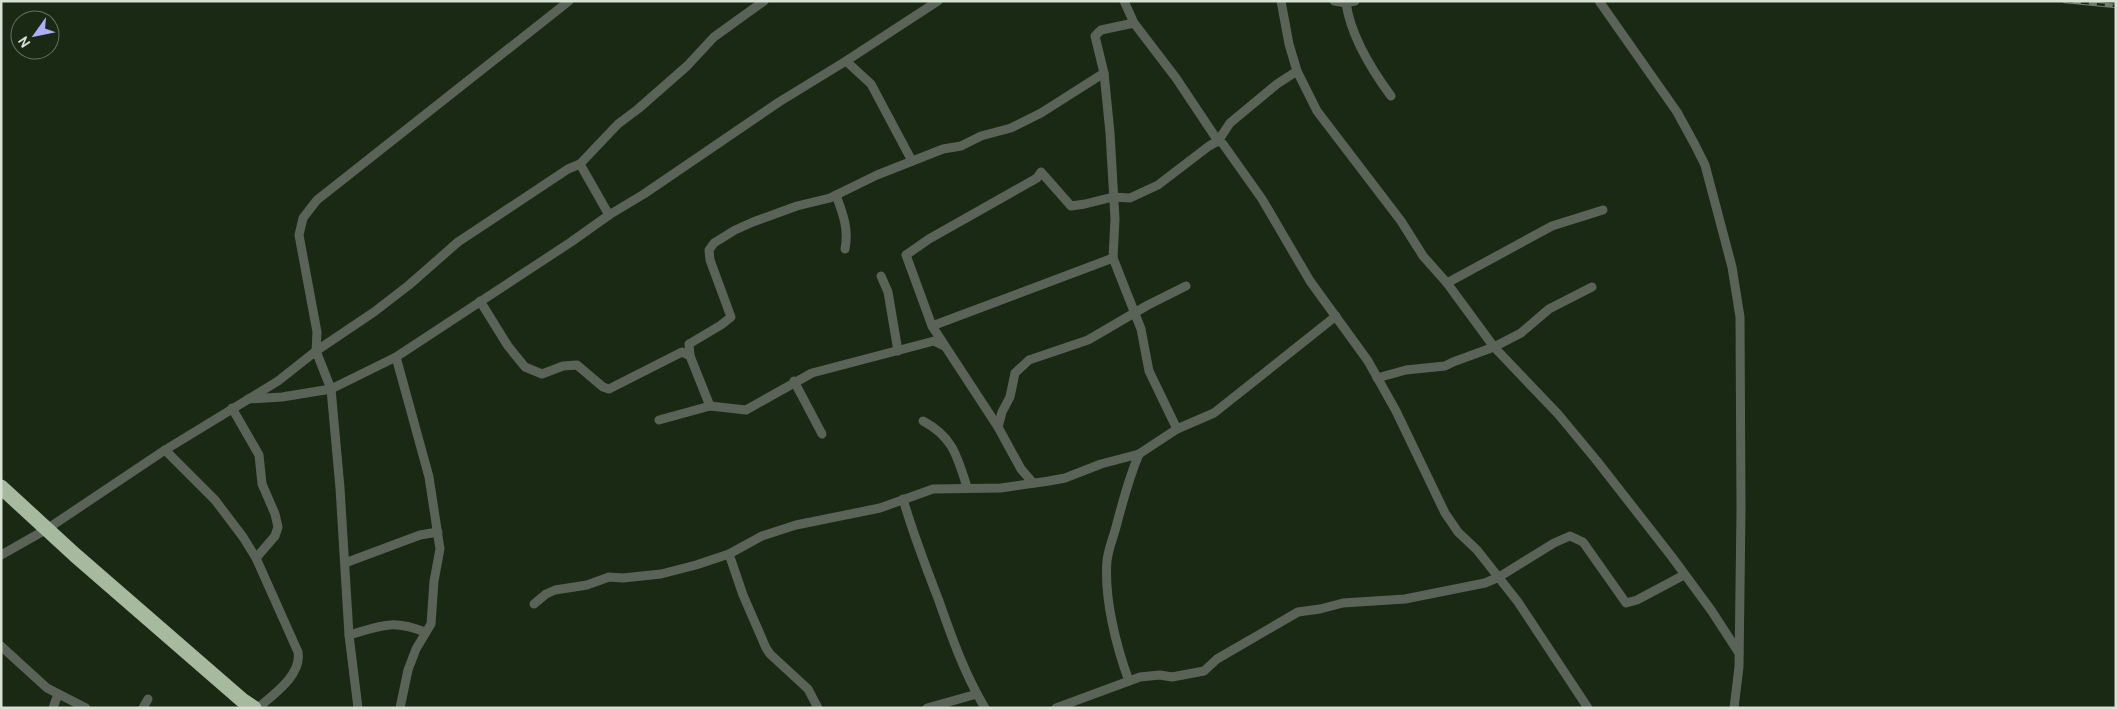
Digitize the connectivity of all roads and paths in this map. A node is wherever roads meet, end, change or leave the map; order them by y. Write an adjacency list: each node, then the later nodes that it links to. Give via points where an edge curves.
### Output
1 (569, 1): 33 (street, via 316,200 304,218 299,235 316,332)
2 (764, 1): 16 (street, via 714,37 687,66 618,124)
3 (938, 1): 10 (street)
4 (1124, 1): 9 (street)
5 (1281, 1): 11 (street)
6 (1334, 1): 8 (street)
7 (1599, 1): 66 (street, via 1677,112 1705,165 1732,267 1740,318)
8 (1351, 2): 13 (street, via 1348,12 1363,51)
9 (1134, 23): 12 (street, via 1102,30 1095,36); 14 (street)
10 (846, 61): 15 (street, via 871,84); 20 (street)
11 (1297, 71): 14 (street, via 1230,123); 24 (street, via 1317,111)
12 (1104, 73): 15 (street, via 1011,128); 18 (street)
13 (1391, 96)
14 (1218, 141): 18 (street, via 1142,194 1130,198); 29 (street, via 1262,199 1310,281)
15 (912, 161): 17 (street)
16 (580, 164): 20 (street); 33 (street, via 465,237 374,312)
17 (836, 195): 21 (street, via 848,235); 35 (street, via 753,222 714,244 709,250 710,260 731,317 689,344)
18 (1113, 197): 22 (street); 30 (street, via 1071,206 1042,172 1037,178 913,249 906,257)
19 (1603, 210): 24 (street, via 1546,229)
20 (609, 215): 27 (street)
21 (845, 249)
22 (1113, 258): 28 (street); 30 (street)
23 (881, 276): 34 (street, via 888,292)
24 (1447, 283): 32 (street)
25 (1186, 286): 28 (street)
26 (1592, 287): 32 (street, via 1549,309 1521,333)
27 (480, 301): 35 (street, via 525,367 542,374 563,366 577,365 609,389 682,352); 36 (street)
28 (1134, 313): 45 (street, via 1088,340 1029,360 1015,373); 46 (street, via 1141,329 1149,371)
29 (1336, 316): 37 (street); 46 (street, via 1214,412)
30 (932, 326): 31 (street)
31 (946, 347): 34 (street, via 934,340); 45 (street)
32 (1494, 347): 37 (street, via 1445,366 1406,370); 60 (street, via 1558,414)
33 (316, 350): 39 (street); 40 (street, via 289,373)
34 (898, 351): 38 (street, via 812,373)
35 (690, 356): 41 (street)
36 (396, 357): 39 (street); 55 (street, via 429,477)
37 (1377, 378): 61 (street, via 1446,513 1458,532)
38 (794, 382): 41 (street, via 746,410); 47 (street)
39 (331, 389): 40 (street); 59 (street)
40 (247, 400): 42 (street)
41 (710, 406): 43 (street)
42 (232, 408): 48 (street); 58 (street, via 259,455 262,484 278,527 275,536)
43 (659, 420)
44 (923, 421): 52 (street, via 937,428 949,442)
45 (998, 427): 50 (street, via 1016,461)
46 (1177, 429): 49 (street)
47 (822, 434)
48 (165, 450): 54 (street); 58 (street, via 214,500 244,537)
49 (1139, 454): 50 (street, via 1065,478); 67 (street, via 1125,488 1107,559 1112,614 1121,660)
50 (1033, 483): 52 (street, via 1001,488)
51 (1, 487): 54 (highway)
52 (967, 487): 53 (street, via 933,489)
53 (903, 499): 56 (street, via 880,508 762,536); 69 (street, via 956,648)
54 (47, 530): 57 (street); 74 (highway)
55 (438, 532): 59 (street, via 420,535); 63 (street, via 440,550 431,624)
56 (729, 554): 62 (street, via 661,574 609,577 587,585 555,590); 78 (street, via 766,648 808,688)
57 (1, 555)
58 (256, 558): 75 (street, via 300,659 289,679)
59 (345, 563): 64 (street)
60 (1684, 575): 61 (street, via 1626,603 1584,542 1570,536); 66 (street)
61 (1499, 577): 67 (street, via 1454,591 1405,599 1343,603 1298,612 1217,659 1204,671 1172,677 1140,677); 82 (street)
62 (534, 604)
63 (425, 632): 64 (street, via 399,624 385,624); 77 (street, via 408,670)
64 (349, 635): 76 (street)
65 (1, 646): 68 (street)
66 (1739, 653): 83 (street)
67 (1129, 681): 81 (street)
68 (58, 694): 71 (street); 72 (street)
69 (976, 694): 79 (street); 80 (street)
70 (148, 699): 73 (street)
71 (53, 708)
72 (86, 708)
73 (143, 708)
74 (254, 708)
75 (258, 708)
76 (358, 708)
77 (400, 708)
78 (818, 708)
79 (927, 708)
80 (985, 708)
81 (1056, 708)
82 (1588, 708)
83 (1734, 708)

